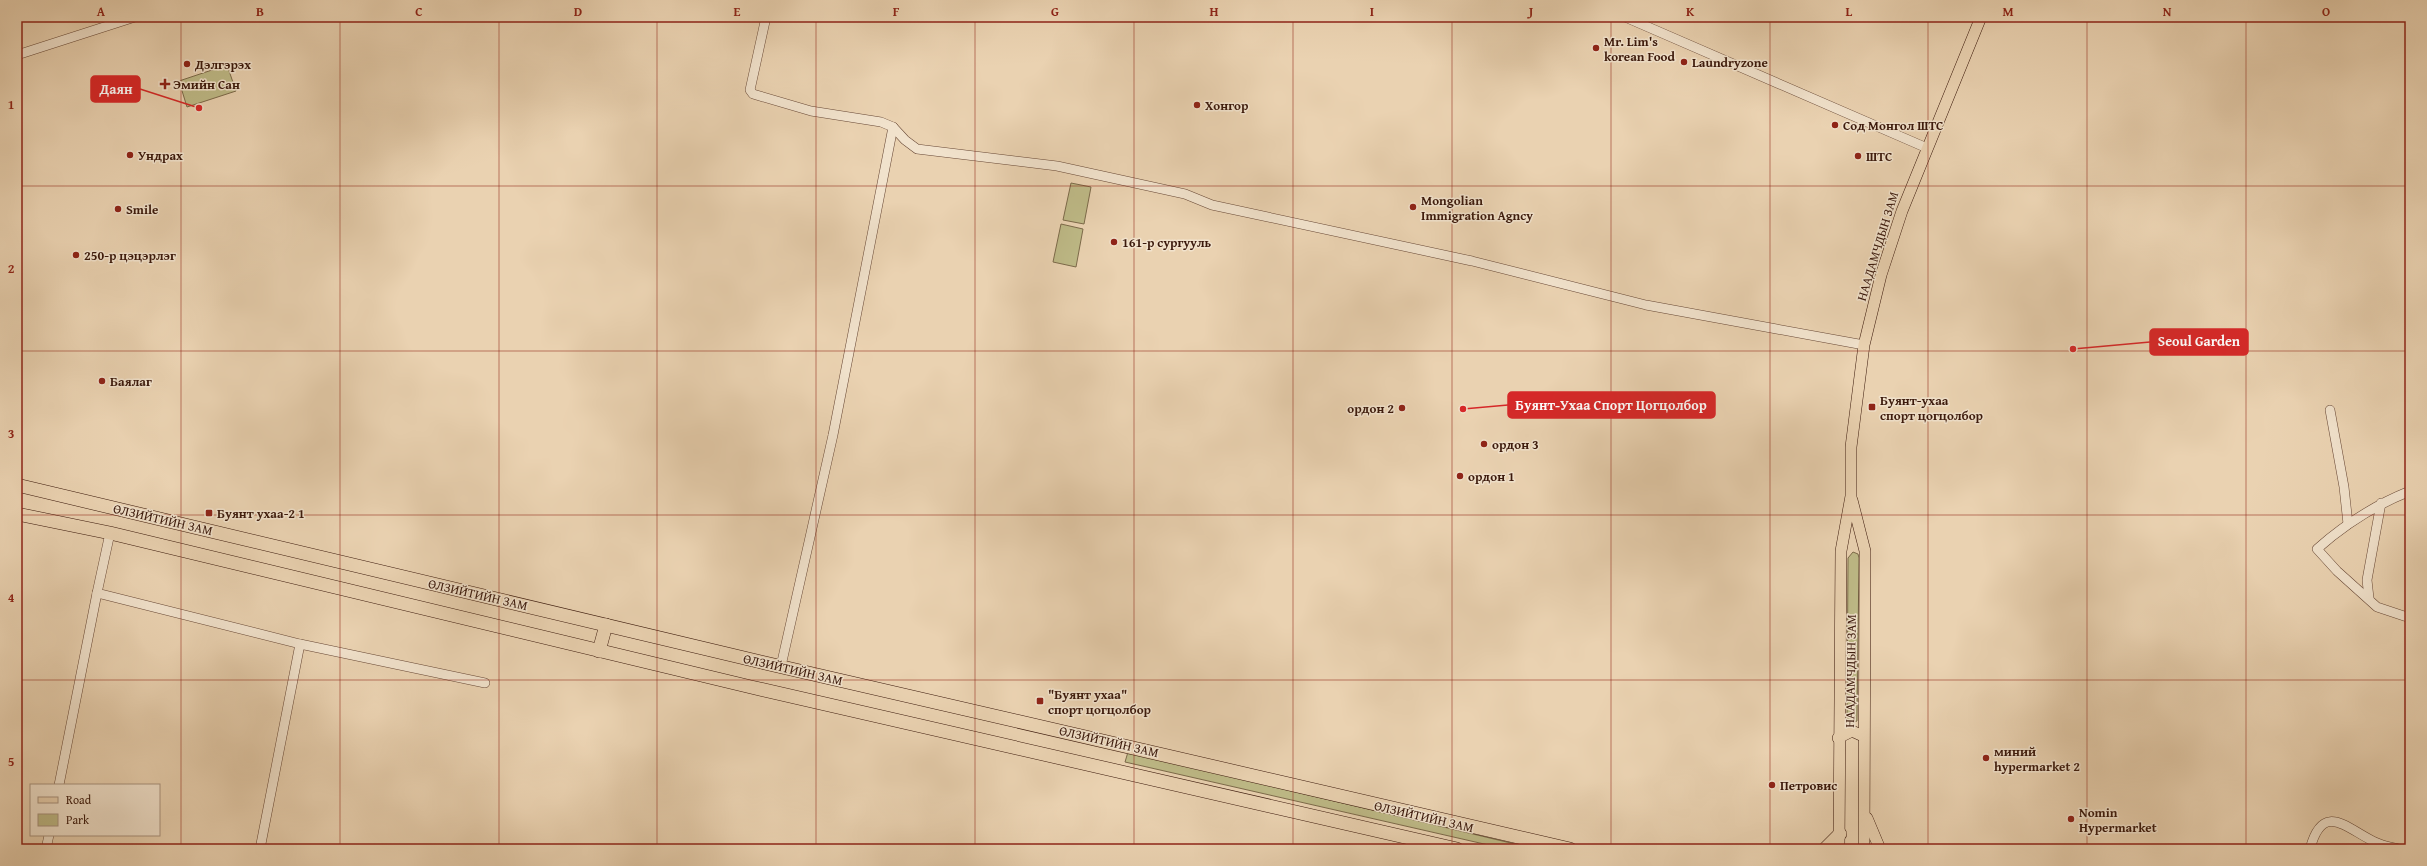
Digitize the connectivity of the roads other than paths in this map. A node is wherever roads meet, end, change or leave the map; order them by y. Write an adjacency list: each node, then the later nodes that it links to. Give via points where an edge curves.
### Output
1 (135, 17): 5 (street)
2 (766, 17): 6 (street, via 750,90 753,94 811,111 864,118)
3 (1625, 17): 7 (street)
4 (1981, 17): 7 (main road, НААДАМЧДЫН ЗАМ)
5 (17, 55)
6 (893, 127): 8 (street, via 917,149 1057,166 1179,193 1212,205 1472,261 1646,305); 23 (street, via 833,435)
7 (1927, 148): 8 (main road, НААДАМЧДЫН ЗАМ, via 1902,211 1881,275)
8 (1864, 345): 12 (main road, НААДАМЧДЫН ЗАМ, via 1851,447)
9 (2330, 410): 15 (street)
10 (17, 485): 20 (highway, ӨЛЗИЙТИЙН ЗАМ)
11 (2410, 490): 13 (street)
12 (1851, 496): 25 (main road, НААДАМЧДЫН ЗАМ, via 1841,551); 26 (main road, НААДАМЧДЫН ЗАМ, via 1865,551)
13 (2381, 503): 15 (street); 18 (street, via 2368,574)
14 (17, 514): 16 (highway, ӨЛЗИЙТИЙН ЗАМ)
15 (2348, 524): 18 (street, via 2317,548 2337,571)
16 (110, 533): 17 (street); 22 (highway, ӨЛЗИЙТИЙН ЗАМ)
17 (97, 593): 21 (street); 29 (street)
18 (2369, 598): 19 (street, via 2377,607)
19 (2410, 618)
20 (606, 625): 22 (highway); 23 (highway, ӨЛЗИЙТИЙН ЗАМ)
21 (300, 644): 24 (street); 34 (street)
22 (599, 651): 35 (highway, ӨЛЗИЙТИЙН ЗАМ)
23 (781, 666): 36 (highway, ӨЛЗИЙТИЙН ЗАМ)
24 (485, 683)
25 (1839, 720): 26 (main road, via 1852,726); 28 (main road, НААДАМЧДЫН ЗАМ)
26 (1864, 722): 27 (main road, НААДАМЧДЫН ЗАМ)
27 (1863, 736): 28 (main road, via 1852,731); 30 (main road, НААДАМЧДЫН ЗАМ)
28 (1838, 738): 31 (main road, НААДАМЧДЫН ЗАМ)
29 (59, 784)
30 (1865, 813): 39 (main road, НААДАМЧДЫН ЗАМ); 40 (main road)
31 (1840, 834): 37 (highway); 38 (main road, НААДАМЧДЫН ЗАМ)
32 (48, 836): 33 (street)
33 (46, 849)
34 (260, 849)
35 (1457, 849)
36 (1570, 849)
37 (1825, 849)
38 (1839, 849)
39 (1864, 849)
40 (1880, 849)
41 (2310, 849): 42 (street, via 2320,826 2336,821 2352,827 2376,842)
42 (2399, 849)

